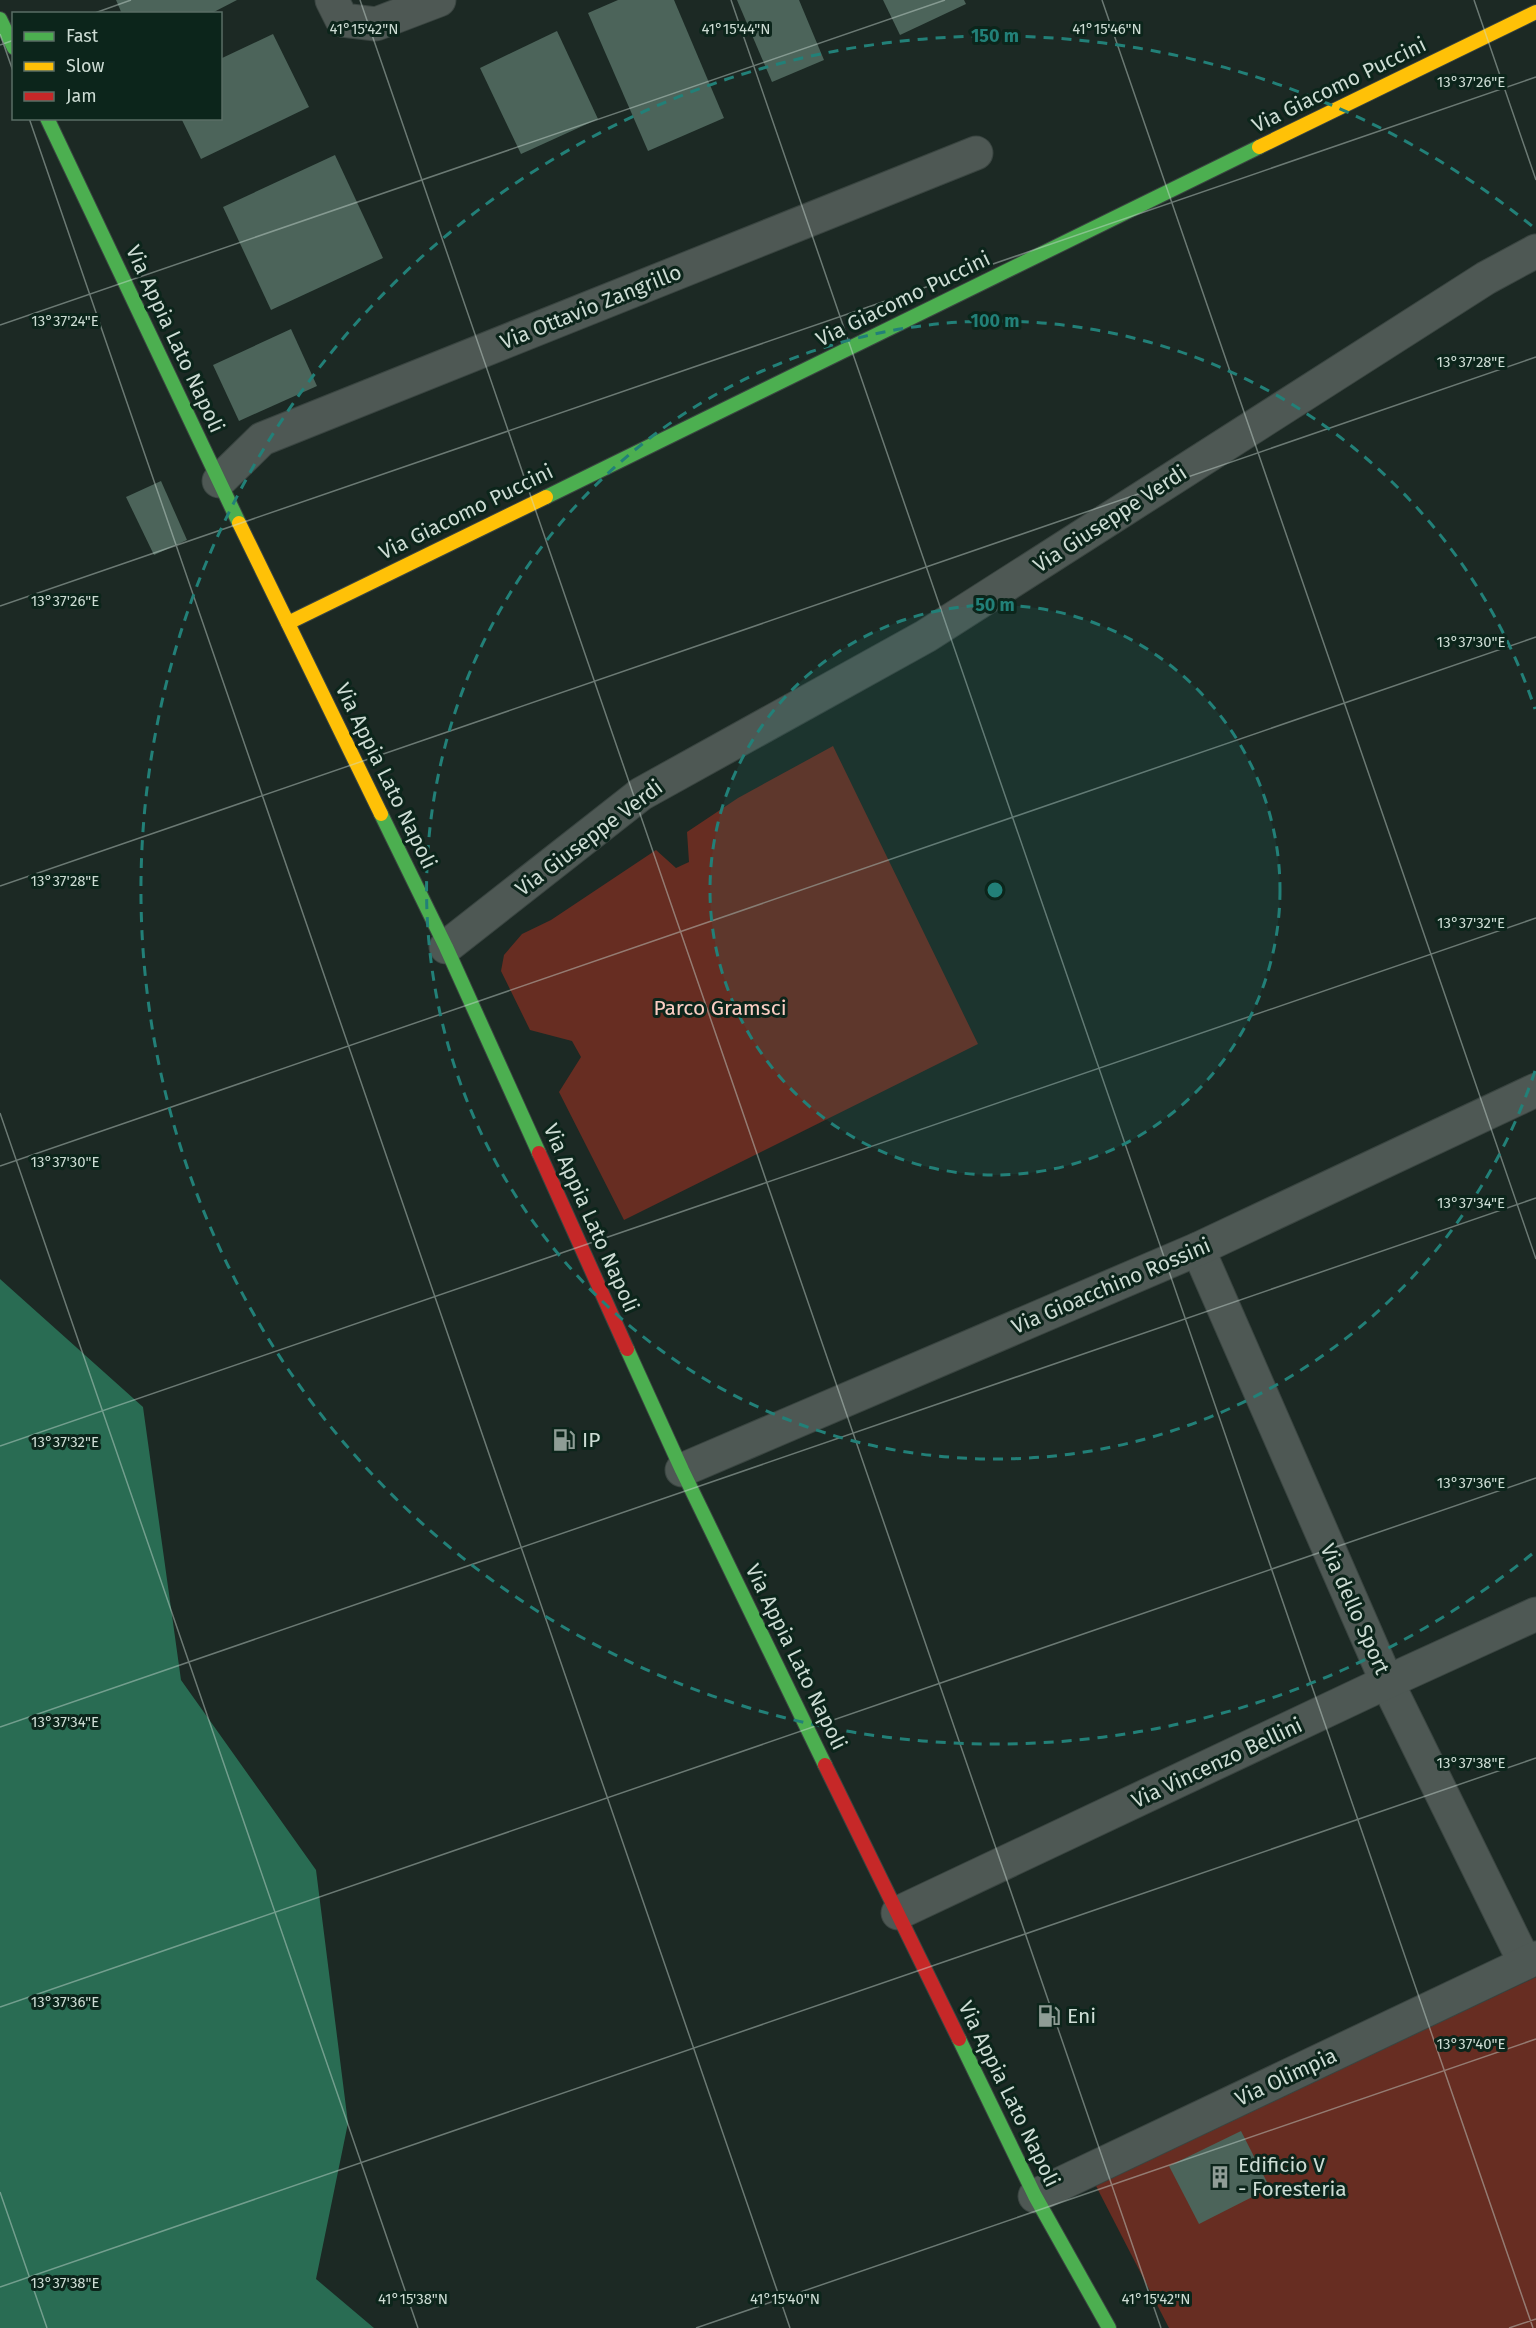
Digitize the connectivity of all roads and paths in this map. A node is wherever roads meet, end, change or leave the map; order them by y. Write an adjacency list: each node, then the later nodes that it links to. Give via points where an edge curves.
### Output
1 (332, 0): 2 (street, via 342,20 376,24)
2 (439, 0)
3 (1536, 12): 10 (street, Via Giacomo Puccini)
4 (0, 19): 5 (street)
5 (12, 44)
6 (48, 120): 9 (street, Via Appia Lato Napoli)
7 (975, 153): 9 (street, Via Ottavio Zangrillo, via 262,439)
8 (1536, 251): 11 (street, Via Giuseppe Verdi, via 1476,285 926,636 641,794)
9 (219, 481): 10 (street, Via Appia Lato Napoli)
10 (288, 623): 11 (street, Via Appia Lato Napoli)
11 (446, 947): 14 (street, Via Appia Lato Napoli)
12 (1536, 1090): 13 (street, Via Gioacchino Rossini)
13 (1198, 1249): 14 (street, Via Gioacchino Rossini); 16 (street, Via dello Sport)
14 (682, 1470): 17 (street, Via Appia Lato Napoli)
15 (1536, 1614): 16 (street, Via Vincenzo Bellini)
16 (1387, 1682): 17 (street, Via Vincenzo Bellini); 18 (street, Via dello Sport)
17 (898, 1913): 19 (street, Via Appia Lato Napoli)
18 (1530, 1961): 19 (street, Via Olimpia)
19 (1035, 2196): 20 (street, Via Appia Lato Napoli)
20 (1109, 2328)

